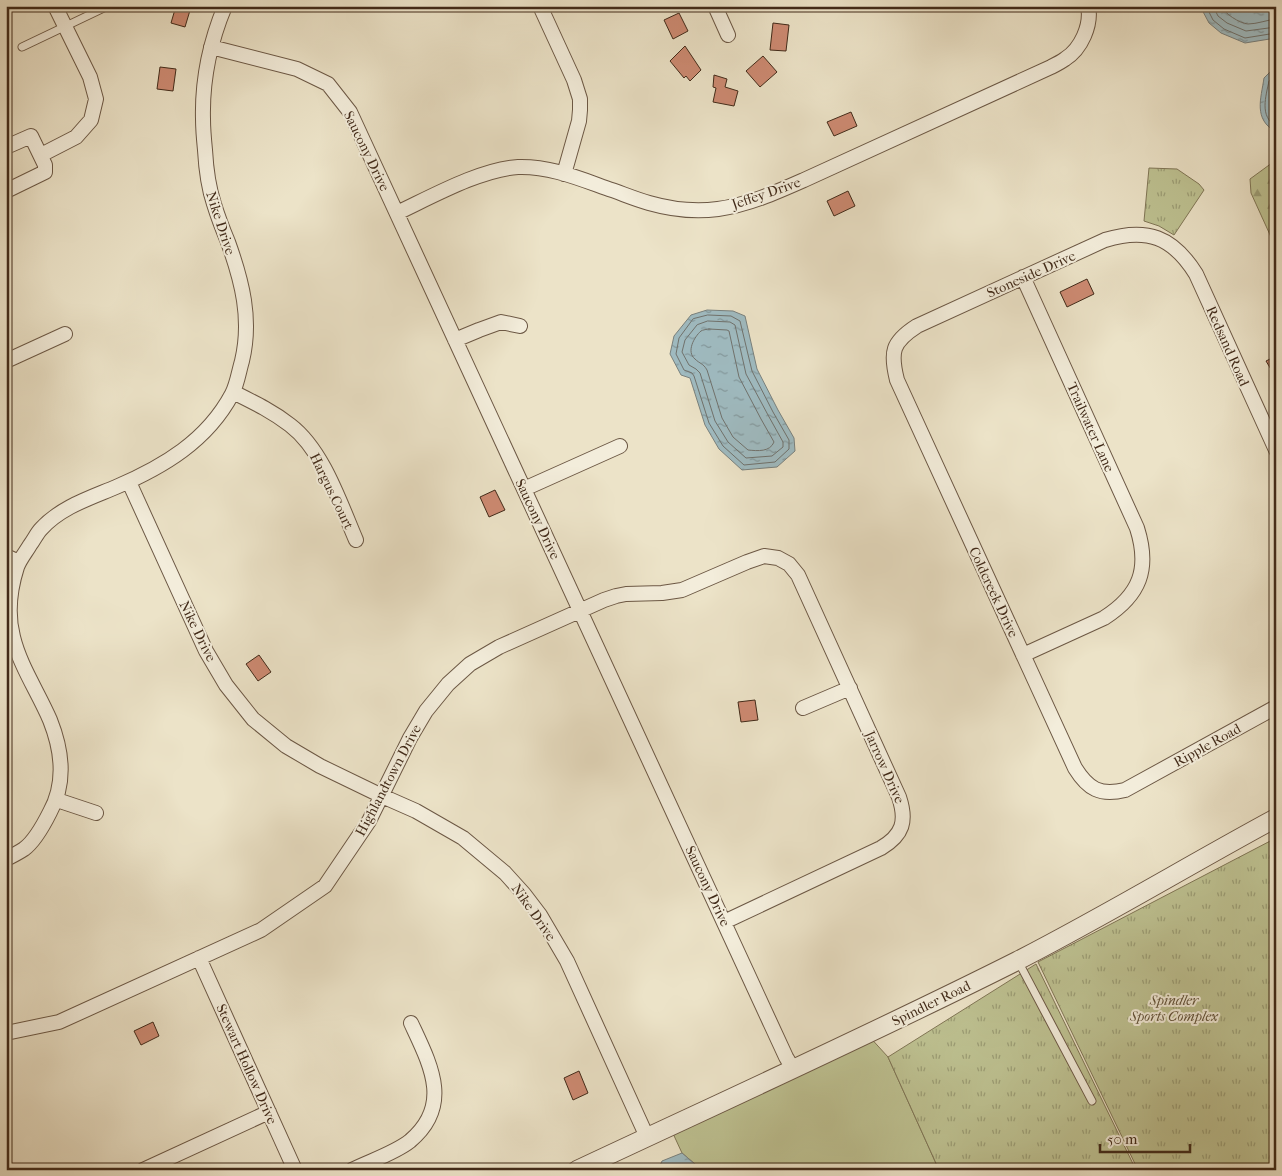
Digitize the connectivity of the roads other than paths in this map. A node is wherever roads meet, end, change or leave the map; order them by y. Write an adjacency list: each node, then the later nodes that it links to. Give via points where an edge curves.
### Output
1 (55, 6): 7 (street)
2 (108, 6): 7 (lane)
3 (225, 6): 10 (street, Nike Drive)
4 (540, 6): 13 (street, via 580,99 579,121)
5 (715, 6): 8 (street)
6 (1088, 6): 13 (street, Jeffey Drive, via 1088,25 1083,38 1066,59 745,203 717,209 666,207)
7 (65, 26): 9 (lane); 12 (street, via 90,78 96,99 91,120 76,137)
8 (728, 35)
9 (22, 47)
10 (212, 47): 15 (street, Saucony Drive, via 297,68 328,84 350,112); 23 (street, Nike Drive, via 202,119 207,178 241,282 247,318 243,358)
11 (6, 147): 12 (street, via 31,136)
12 (41, 155): 14 (street, via 46,165 45,172)
13 (564, 174): 15 (street, Jeffey Drive, via 516,167 494,171)
14 (6, 191)
15 (397, 213): 20 (street, Saucony Drive)
16 (1173, 246): 17 (street, Stoneside Drive, via 1157,237 1122,234); 25 (street, Redsand Road, via 1196,274)
17 (1024, 277): 21 (street, Stoneside Drive, via 917,326); 33 (street, Trailwater Lane, via 1137,528 1143,554 1139,580 1133,592 1115,611)
18 (520, 326): 20 (street, via 501,322)
19 (65, 334): 22 (street)
20 (455, 340): 27 (street, Saucony Drive)
21 (897, 344): 33 (street, Coldcreek Drive, via 893,362 897,380)
22 (6, 361)
23 (233, 392): 26 (street, Nike Drive, via 199,438 168,461); 28 (street, Hargus Court, via 291,425 308,443 323,465)
24 (620, 446): 27 (street)
25 (1276, 450)
26 (128, 482): 31 (street, via 71,506 55,517 40,530); 38 (street, Nike Drive, via 206,651 226,685 253,718 286,746)
27 (524, 489): 32 (street, Saucony Drive)
28 (356, 540)
29 (6, 556): 31 (street)
30 (778, 558): 32 (street, Highlandtown Drive, via 755,558 682,590 616,596); 34 (street, Jarrow Drive, via 789,564 798,575)
31 (19, 562): 39 (street, via 11,590 9,615 21,661 50,720 56,740 61,780)
32 (580, 611): 38 (street, Highlandtown Drive, via 470,664 448,684 426,710); 43 (street, Saucony Drive)
33 (1023, 655): 37 (street, Coldcreek Drive, via 1081,778 1090,787 1114,792)
34 (850, 688): 36 (street); 43 (street, Jarrow Drive, via 900,797 904,810 901,829 890,843 881,848)
35 (1276, 707): 37 (street, Ripple Road)
36 (803, 708)
37 (1139, 782)
38 (382, 796): 44 (street, Highlandtown Drive, via 369,822 325,886 261,930); 51 (street, Nike Drive, via 416,811 462,838 505,873 524,894 566,961)
39 (57, 800): 40 (street); 42 (street, via 26,847)
40 (96, 812)
41 (1276, 818): 45 (street, Spindler Road, via 1100,918)
42 (6, 859)
43 (724, 922): 48 (street, Saucony Drive)
44 (199, 958): 47 (street, Highlandtown Drive, via 59,1022); 50 (street, Stewart Hollow Drive)
45 (1018, 960): 48 (street, Spindler Road); 49 (lane)
46 (411, 1023): 54 (street, via 433,1077 435,1095 431,1113 423,1129 409,1142)
47 (6, 1032)
48 (793, 1068): 51 (street, Spindler Road)
49 (1092, 1101)
50 (269, 1112): 52 (street); 53 (street, Stewart Hollow Drive)
51 (647, 1137): 55 (street, Spindler Road)
52 (143, 1170)
53 (295, 1170)
54 (352, 1170)
55 (576, 1170)

